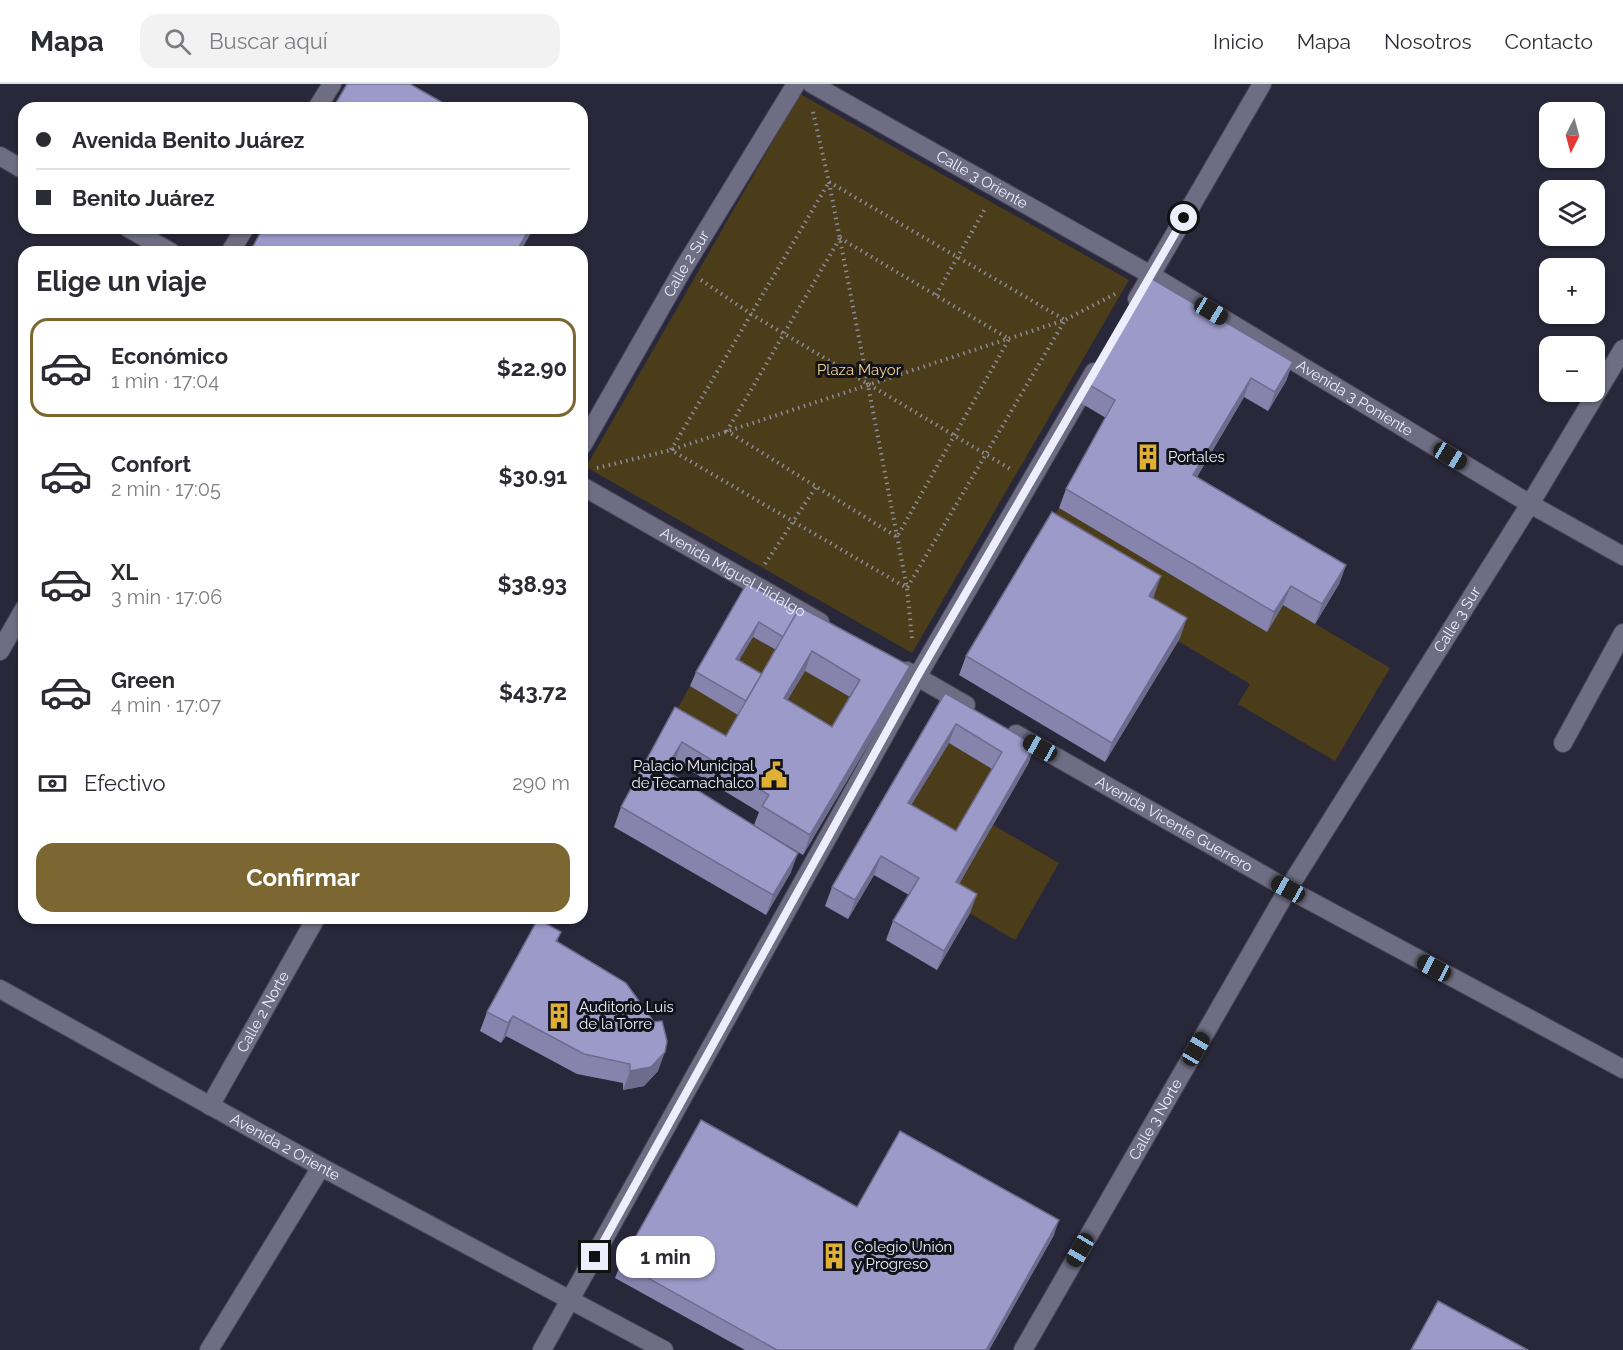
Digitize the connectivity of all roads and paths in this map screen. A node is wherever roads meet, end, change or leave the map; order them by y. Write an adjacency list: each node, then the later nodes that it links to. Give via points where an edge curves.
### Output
1 (332, 84): 5 (street)
2 (796, 84): 15 (street, Calle 2 Sur)
3 (812, 84): 10 (street, Calle 3 Oriente)
4 (1262, 84): 16 (street)
5 (321, 102)
6 (812, 106): 9 (path)
7 (0, 156): 8 (street)
8 (18, 166)
9 (829, 182): 12 (path); 14 (path); 18 (path)
10 (997, 188): 14 (path); 16 (street, Calle 3 Oriente)
11 (139, 234): 13 (street)
12 (840, 238): 17 (path); 21 (path); 25 (path)
13 (160, 246)
14 (958, 257): 17 (path); 20 (path)
15 (683, 268): 18 (path); 27 (street, Calle 2 Sur)
16 (1151, 275): 19 (street); 20 (path); 35 (street, Avenida 3 Poniente)
17 (936, 295): 22 (path)
18 (751, 314): 21 (path); 29 (path)
19 (1128, 314)
20 (1065, 320): 22 (path); 30 (path)
21 (784, 334): 25 (path); 26 (path)
22 (1009, 339): 25 (path); 28 (path)
23 (1623, 349): 35 (street, Calle 3 Sur)
24 (1105, 354): 32 (street)
25 (868, 385): 26 (path); 28 (path); 37 (path)
26 (728, 431): 29 (path); 33 (path)
27 (588, 435)
28 (955, 435): 30 (path); 37 (path)
29 (671, 450): 31 (path); 36 (path)
30 (986, 454): 32 (path); 40 (path)
31 (593, 469)
32 (1030, 482): 46 (street)
33 (816, 486): 36 (path); 37 (path)
34 (588, 489): 39 (street, Avenida Miguel Hidalgo)
35 (1530, 504): 38 (street, Avenida 3 Poniente); 50 (street, Calle 3 Sur)
36 (793, 521): 39 (path); 40 (path)
37 (897, 537): 40 (path)
38 (1623, 556)
39 (752, 583): 42 (street, Avenida Miguel Hidalgo)
40 (907, 588): 46 (path)
41 (18, 620): 44 (street)
42 (835, 630)
43 (1623, 633): 49 (street)
44 (0, 651)
45 (896, 665): 46 (street)
46 (917, 677): 47 (street); 56 (street)
47 (978, 712)
48 (999, 724): 50 (street, Avenida Vicente Guerrero)
49 (1563, 743)
50 (1288, 889): 53 (street, Avenida Vicente Guerrero); 60 (street, Calle 3 Norte)
51 (313, 924): 54 (street, Calle 2 Norte)
52 (0, 989): 54 (street, Avenida 2 Oriente)
53 (1623, 1069)
54 (210, 1106): 55 (street, Avenida 2 Oriente)
55 (321, 1167): 56 (street, Avenida 2 Oriente); 57 (street)
56 (572, 1299): 58 (street); 59 (street, Avenida 2 Oriente)
57 (209, 1350)
58 (542, 1350)
59 (664, 1350)
60 (1023, 1350)

